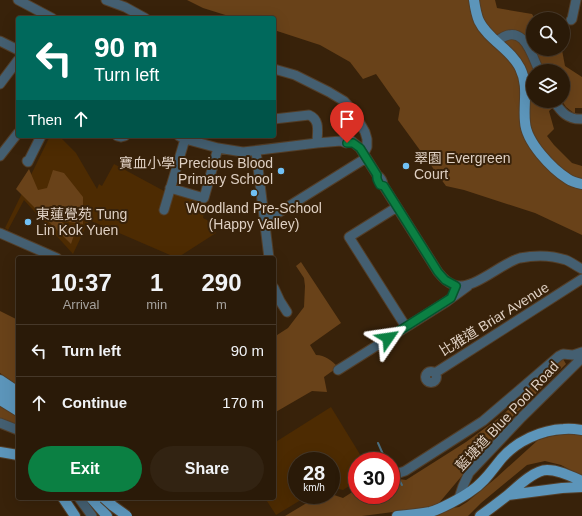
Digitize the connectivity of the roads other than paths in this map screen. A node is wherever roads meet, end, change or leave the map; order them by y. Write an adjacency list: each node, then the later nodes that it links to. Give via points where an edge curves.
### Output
1 (18, 0): 5 (street)
2 (106, 0): 6 (street)
3 (474, 0): 9 (main road, via 479,22)
4 (576, 0): 7 (street)
5 (46, 16)
6 (141, 16)
7 (571, 20)
8 (0, 41): 10 (street)
9 (496, 42): 12 (street, via 509,35 520,37 528,45); 28 (main road, via 515,60 523,75 526,87 525,124 530,138 556,170 568,179)
10 (16, 49)
11 (16, 63): 14 (street)
12 (536, 64)
13 (276, 70): 26 (street, via 295,75 344,101 365,132)
14 (0, 84)
15 (559, 108): 17 (street, via 565,115)
16 (276, 119): 22 (street, via 309,115 313,117 318,126)
17 (582, 119)
18 (16, 136): 25 (street)
19 (40, 138): 27 (street)
20 (182, 138): 29 (street)
21 (185, 138): 23 (street)
22 (317, 143): 24 (street); 26 (street, via 349,139)
23 (218, 148): 24 (street, via 243,152); 29 (street, via 204,198)
24 (256, 151): 32 (street)
25 (0, 156)
26 (365, 156): 30 (street, via 392,194); 32 (street)
27 (27, 161)
28 (582, 184)
29 (170, 188): 31 (street)
30 (397, 207): 39 (street, via 438,272 445,280); 44 (street, via 349,237)
31 (164, 210)
32 (265, 221): 35 (street)
33 (0, 233): 34 (street)
34 (52, 256)
35 (269, 256)
36 (580, 268): 38 (street, via 565,260 530,256 504,265); 40 (street, 比雅道 Briar Avenue)
37 (582, 280): 40 (street, 比雅道 Briar Avenue)
38 (468, 285): 39 (street); 42 (street)
39 (456, 286): 42 (street)
40 (568, 288): 50 (street, 比雅道 Briar Avenue)
41 (276, 292): 43 (street)
42 (451, 298): 44 (street)
43 (287, 312)
44 (406, 327): 49 (street)
45 (582, 352): 46 (street, via 573,355 563,354)
46 (557, 358): 48 (street, via 564,356); 63 (street, via 479,424)
47 (582, 358): 48 (street, 藍塘道 Blue Pool Road)
48 (574, 365): 68 (street, 藍塘道 Blue Pool Road, via 470,473)
49 (338, 370)
50 (435, 373)
51 (0, 380): 53 (main road)
52 (0, 390): 55 (main road)
53 (16, 391)
54 (0, 400): 56 (main road)
55 (16, 401)
56 (16, 410)
57 (0, 423): 58 (street)
58 (16, 429)
59 (582, 430): 68 (main road, via 557,429 541,433 518,444 480,484)
60 (0, 452): 61 (main road)
61 (16, 455)
62 (560, 472): 64 (main road); 66 (main road, via 565,482); 67 (main road, via 545,470 534,474)
63 (400, 473)
64 (582, 481)
65 (582, 487): 66 (main road)
66 (562, 488): 67 (main road)
67 (508, 495): 80 (main road)
68 (459, 498): 79 (main road, via 431,512)
69 (64, 500): 74 (main road)
70 (80, 500): 75 (street)
71 (93, 500): 76 (main road)
72 (106, 500): 78 (main road, bridge)
73 (109, 500): 77 (main road)
74 (75, 516)
75 (92, 516)
76 (107, 516)
77 (116, 516)
78 (127, 516)
79 (397, 516)
80 (480, 516)

